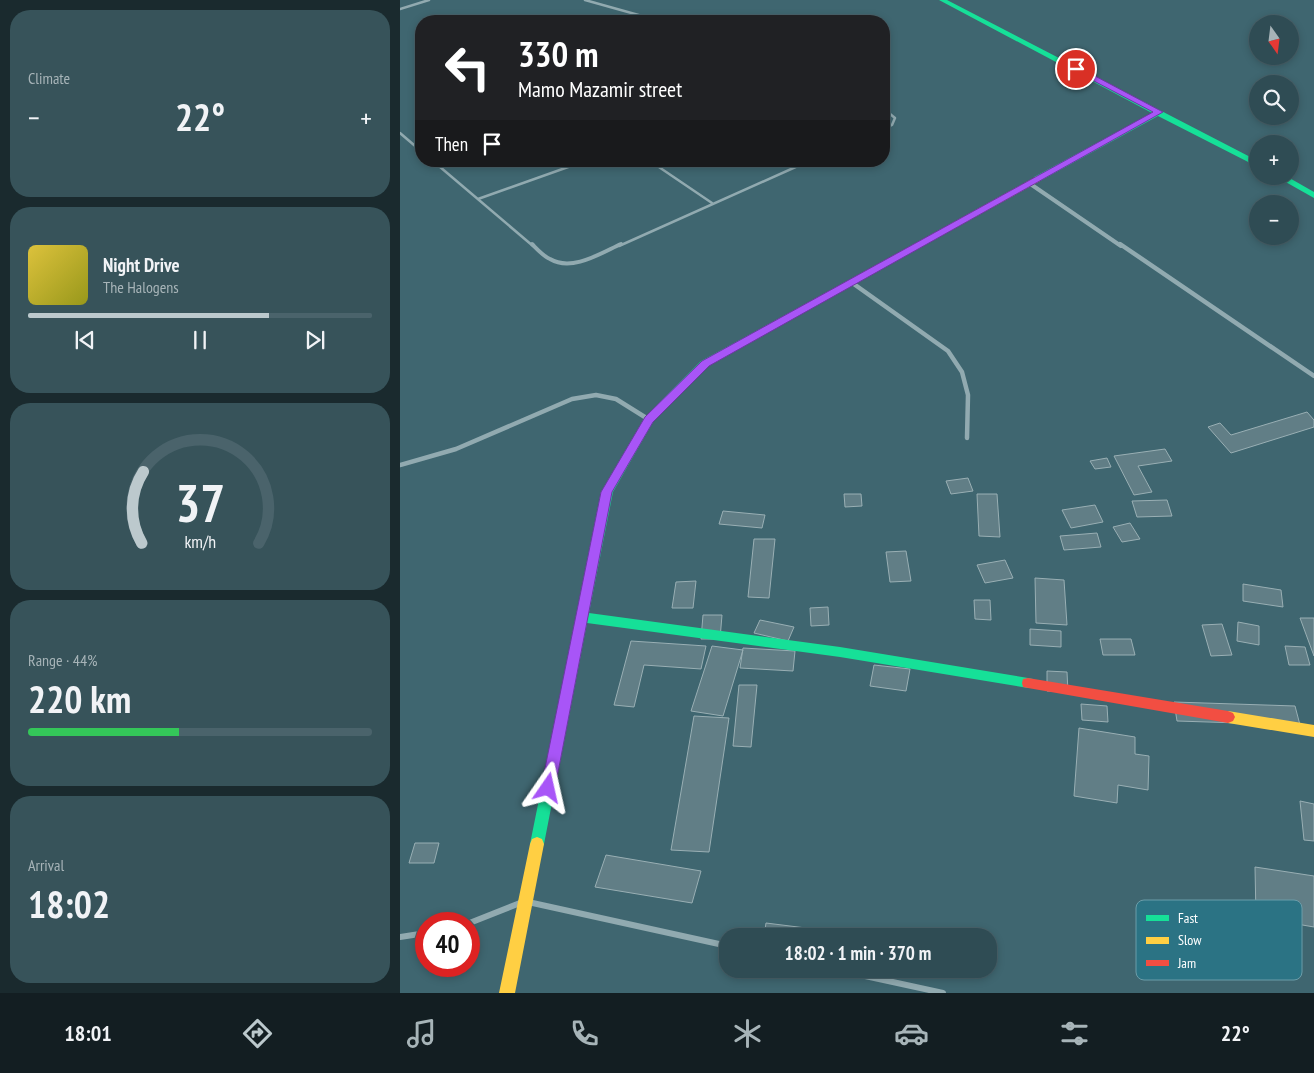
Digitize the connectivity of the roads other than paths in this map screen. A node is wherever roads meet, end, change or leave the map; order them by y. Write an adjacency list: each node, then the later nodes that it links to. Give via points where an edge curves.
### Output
1 (429, 0): 4 (lane)
2 (585, 0): 5 (lane)
3 (942, 0): 6 (street)
4 (400, 9)
5 (639, 15)
6 (1159, 112): 11 (street); 16 (street)
7 (890, 113): 8 (lane, via 895,118)
8 (890, 126)
9 (400, 134): 10 (lane)
10 (415, 146)
11 (1249, 160)
12 (440, 167): 19 (lane)
13 (568, 167): 19 (lane)
14 (659, 167): 20 (lane)
15 (795, 167): 20 (lane)
16 (1029, 183): 21 (street); 22 (street)
17 (1296, 185): 18 (street)
18 (1314, 195)
19 (478, 199): 20 (lane, via 559,264 595,256)
20 (712, 203)
21 (851, 282): 23 (street, via 705,364); 24 (street, via 948,351 962,372 968,395)
22 (1314, 376)
23 (649, 420): 25 (street, via 616,399 596,395 572,399 456,449); 26 (street, via 607,492)
24 (967, 438)
25 (400, 465)
26 (582, 617): 27 (street, via 850,654); 28 (street)
27 (1314, 731)
28 (525, 901): 29 (street); 32 (street); 34 (street)
29 (480, 919)
30 (415, 935): 31 (street)
31 (400, 937)
32 (719, 944)
33 (874, 978): 35 (street)
34 (507, 993)
35 (943, 993)

